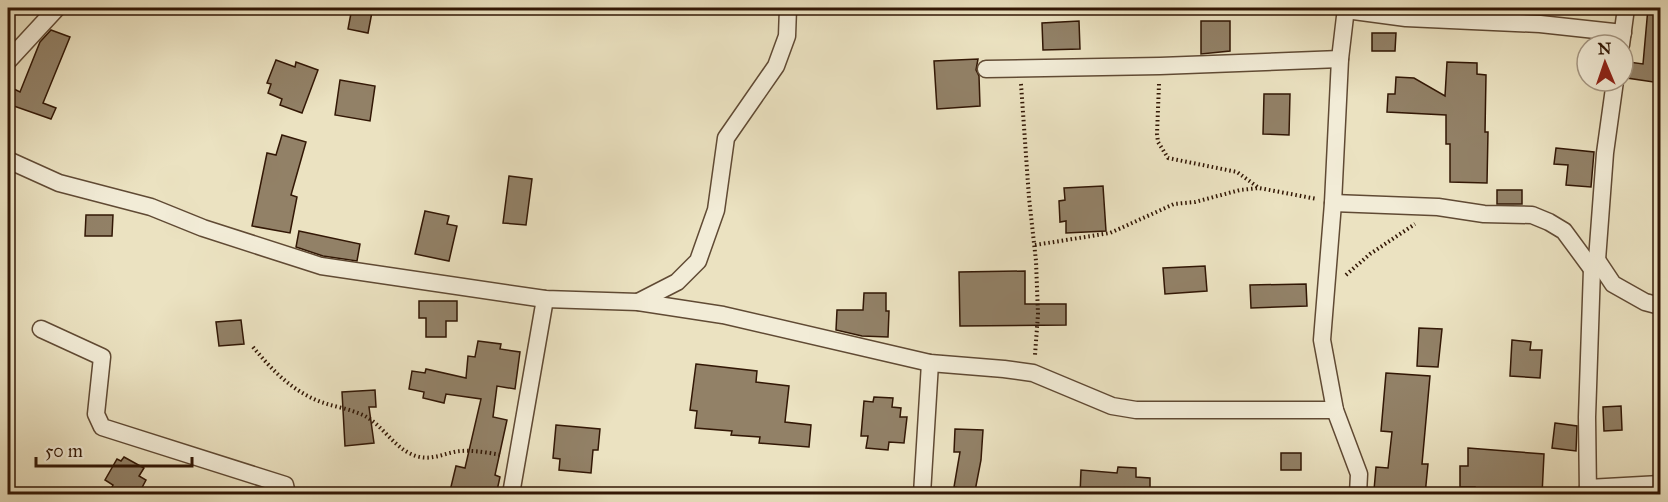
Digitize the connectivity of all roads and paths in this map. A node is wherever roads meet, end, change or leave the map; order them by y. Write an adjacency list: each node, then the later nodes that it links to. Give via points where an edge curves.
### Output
1 (57, 8): 8 (street)
2 (788, 8): 21 (street, via 787,36 776,66 726,138 716,210 698,261 676,282)
3 (1626, 8): 6 (street)
4 (1346, 9): 5 (street, via 1406,18 1540,24); 7 (street)
5 (1589, 33)
6 (1623, 33)
7 (1340, 59): 9 (street); 15 (street)
8 (8, 61)
9 (1160, 66): 10 (street); 14 (path, via 1157,134 1163,152 1172,159 1237,172)
10 (1020, 68): 11 (street); 17 (path)
11 (986, 69)
12 (1614, 93): 18 (street)
13 (8, 160): 20 (street, via 59,183 151,207 321,266)
14 (1260, 188): 15 (path); 17 (path, via 1174,204 1110,233)
15 (1333, 203): 16 (street); 19 (street)
16 (1438, 207): 18 (street, via 1484,214 1532,215 1564,231); 19 (path, via 1370,254)
17 (1035, 245): 26 (path, via 1038,314)
18 (1594, 265): 22 (street, via 1613,284); 30 (street, via 1587,406)
19 (1326, 293): 27 (street, via 1322,340)
20 (545, 299): 21 (street); 28 (street)
21 (638, 302): 25 (street, via 723,315)
22 (1660, 306)
23 (41, 329): 31 (street, via 102,357 96,414 102,428 285,484)
24 (253, 347): 28 (path, via 274,373 300,391 366,417 414,455 437,457 462,451)
25 (930, 363): 26 (street); 33 (street)
26 (1033, 374): 27 (street, via 1112,406 1136,410)
27 (1335, 410): 34 (street, via 1359,474)
28 (518, 456): 32 (street)
29 (1660, 484): 30 (street)
30 (1588, 491)
31 (287, 495)
32 (511, 495)
33 (922, 495)
34 (1358, 495)

